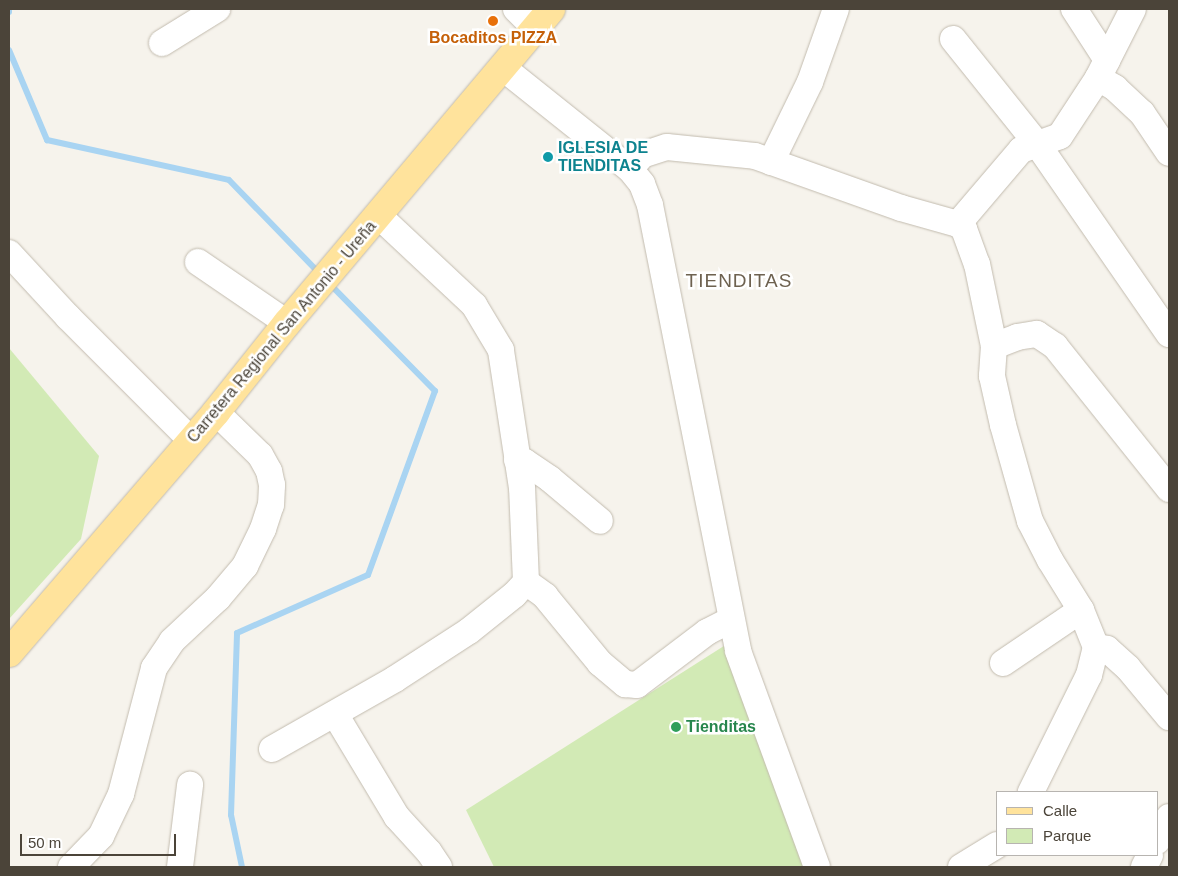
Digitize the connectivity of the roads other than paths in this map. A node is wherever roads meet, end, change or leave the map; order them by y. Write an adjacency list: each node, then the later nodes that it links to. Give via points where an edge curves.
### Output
1 (217, 9): 8 (street)
2 (516, 9): 6 (street)
3 (836, 9): 13 (street, via 810,82)
4 (1074, 9): 10 (street)
5 (1133, 9): 10 (street)
6 (543, 18): 9 (main road, Carretera Regional San Antonio - Ureña)
7 (953, 39): 11 (street)
8 (162, 44)
9 (502, 68): 14 (street); 15 (main road, Carretera Regional San Antonio - Ureña)
10 (1103, 69): 11 (street, via 1060,136); 12 (street, via 1115,88 1142,113)
11 (1038, 145): 16 (street, via 1021,150); 20 (street)
12 (1169, 153)
13 (772, 162): 14 (street, via 755,156 667,147 642,155); 16 (street, via 901,208)
14 (630, 169): 29 (street, via 642,184 650,205)
15 (379, 216): 19 (main road, Carretera Regional San Antonio - Ureña); 24 (street, via 474,305 495,336 504,365)
16 (958, 224): 21 (street, via 969,238 977,264)
17 (9, 253): 23 (street, via 68,317)
18 (198, 262): 19 (street)
19 (287, 324): 22 (main road, Carretera Regional San Antonio - Ureña)
20 (1169, 334)
21 (994, 346): 25 (street, via 1037,334 1055,346); 28 (street, via 992,376 1030,521)
22 (216, 412): 23 (main road, Carretera Regional San Antonio - Ureña); 41 (street, via 260,455 268,472 272,484 263,529 245,566 218,598 172,641 154,668 120,794 100,836)
23 (192, 440): 31 (main road, Carretera Regional San Antonio - Ureña)
24 (517, 460): 26 (street, via 550,479); 27 (street, via 522,488)
25 (1169, 489)
26 (600, 522)
27 (526, 582): 29 (street, via 545,596 600,662 625,684 636,685 708,632); 33 (street, via 469,631)
28 (1081, 610): 30 (street); 32 (street)
29 (731, 620): 44 (street, via 738,651)
30 (1096, 647): 34 (street, via 1107,649 1128,668); 37 (street, via 1089,675)
31 (9, 653)
32 (1004, 663)
33 (335, 714): 35 (street); 43 (street, via 398,817)
34 (1169, 718)
35 (272, 749)
36 (190, 785): 42 (street)
37 (1031, 791)
38 (1169, 817): 39 (street)
39 (1158, 839)
40 (996, 846): 45 (street)
41 (71, 867)
42 (180, 867)
43 (439, 867)
44 (817, 867)
45 (961, 867)

